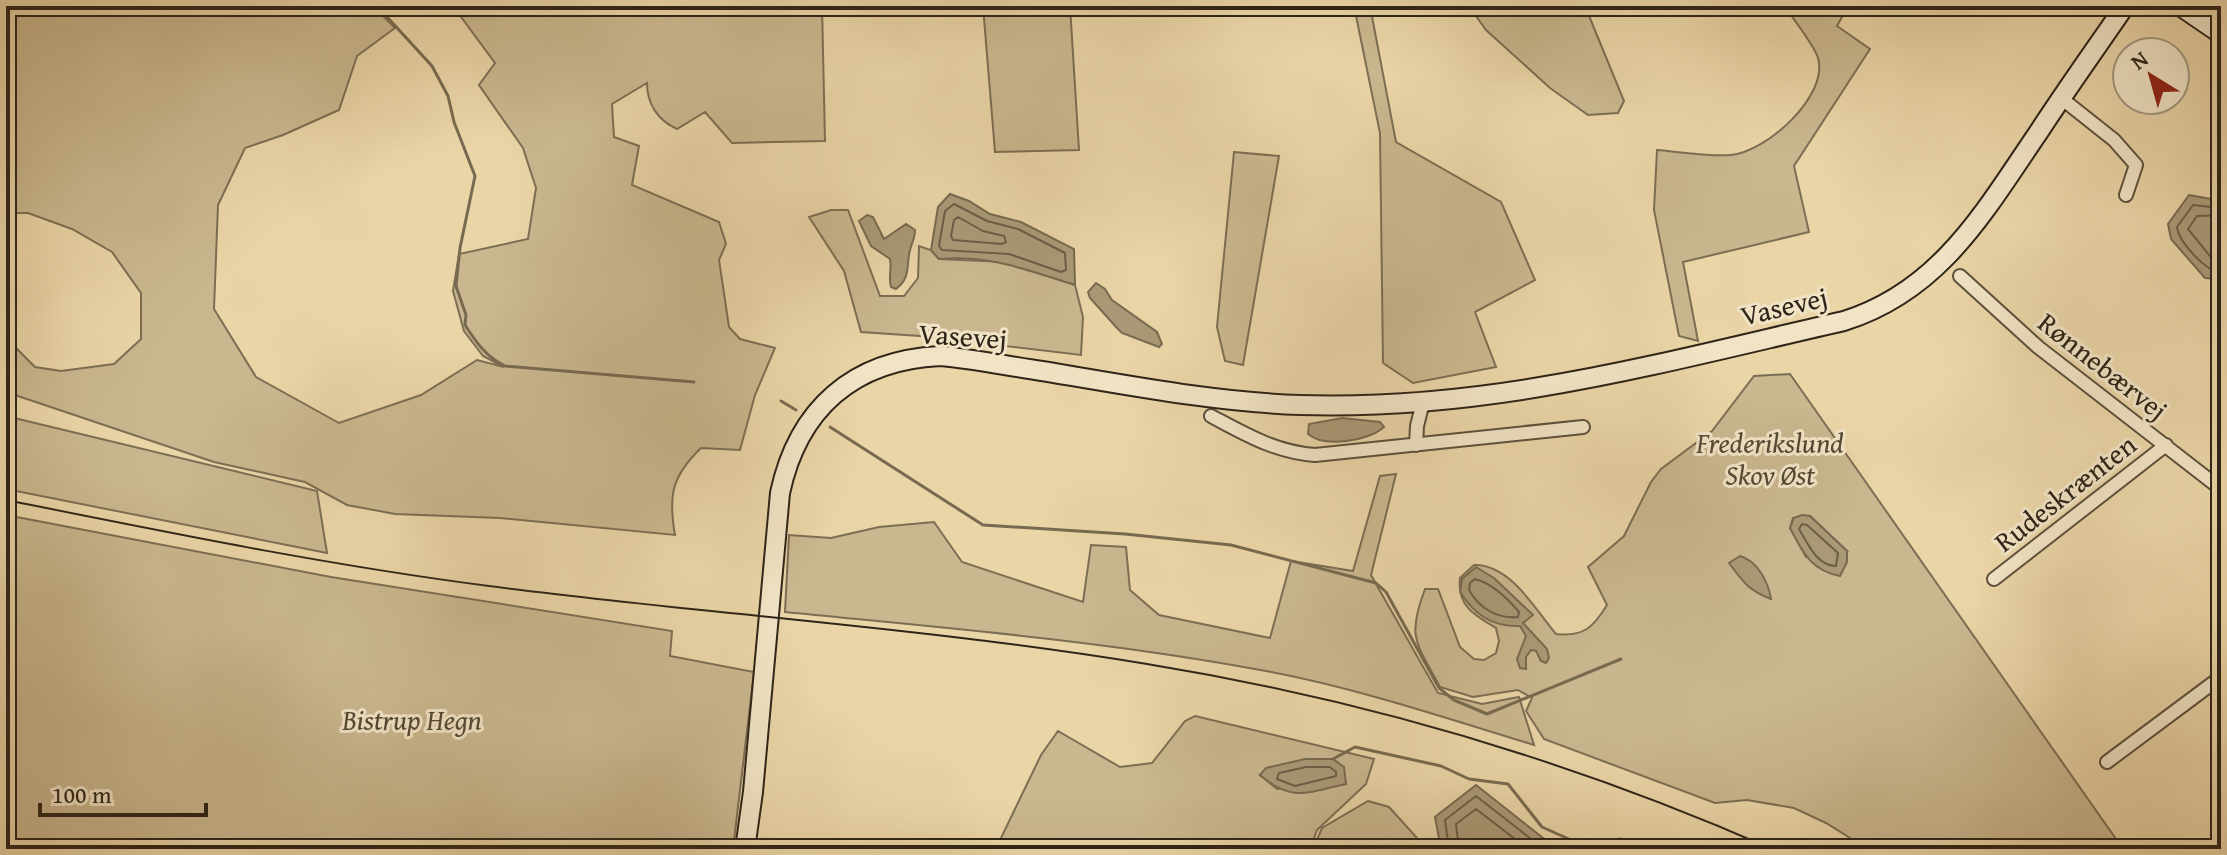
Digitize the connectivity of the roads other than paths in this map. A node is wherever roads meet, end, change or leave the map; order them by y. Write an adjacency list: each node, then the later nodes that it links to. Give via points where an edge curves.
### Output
1 (2125, 6): 4 (street, Vasevej)
2 (2180, 6): 3 (street)
3 (2221, 34)
4 (2061, 98): 5 (street, via 2136,165); 7 (street, Vasevej, via 1948,257 1904,293 1868,313 1612,375)
5 (2126, 195)
6 (1960, 276): 11 (street, Rønnebærvej, via 2038,347)
7 (1423, 402): 10 (street); 16 (street, Vasevej, via 1345,406 1208,399 940,356 885,365 851,381 810,420 785,470)
8 (1211, 416): 10 (street, via 1290,453)
9 (1583, 427): 10 (street)
10 (1416, 445)
11 (2166, 445): 12 (street, Rønnebærvej); 13 (street, Rudeskrænten)
12 (2221, 489)
13 (1994, 579)
14 (2221, 677): 15 (street)
15 (2107, 762)
16 (745, 849)

